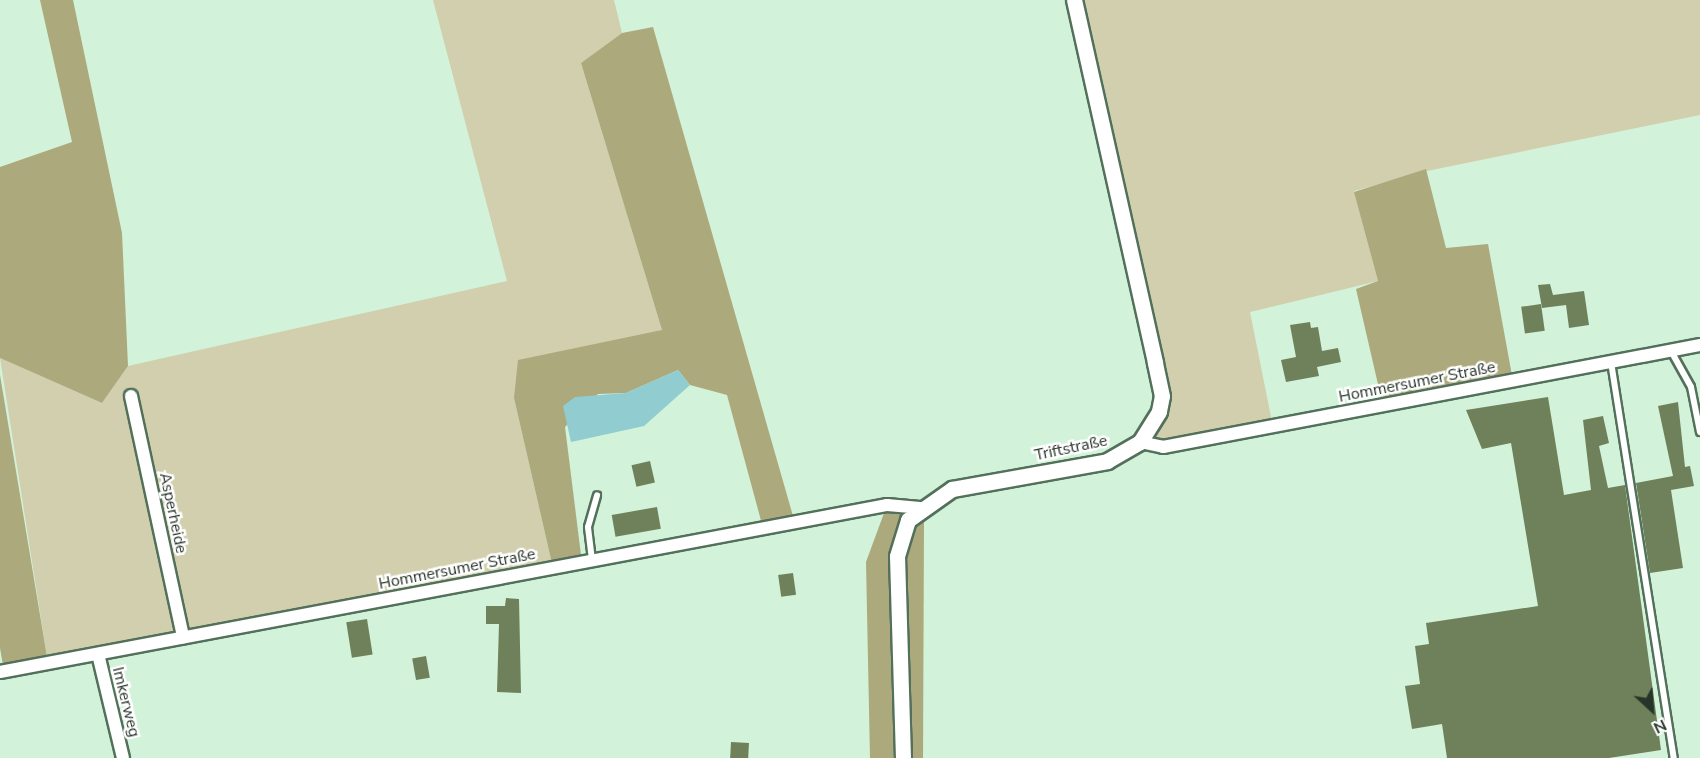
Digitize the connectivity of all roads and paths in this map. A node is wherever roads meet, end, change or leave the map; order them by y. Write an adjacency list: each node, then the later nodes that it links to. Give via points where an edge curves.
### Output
1 (1074, 0): 7 (street, via 1162,396)
2 (1700, 345): 3 (street, Hommersumer Straße)
3 (1671, 350): 4 (street, Hommersumer Straße); 6 (lane, via 1690,387)
4 (1611, 362): 7 (street, Hommersumer Straße, via 1163,447); 16 (lane)
5 (131, 396): 11 (street, Asperheide)
6 (1700, 432)
7 (1140, 442): 9 (street, Triftstraße, via 1107,461 952,489)
8 (597, 495): 10 (lane, via 588,527)
9 (920, 508): 10 (street, Hommersumer Straße, via 887,505); 15 (street, Triftstraße, via 902,531 897,556)
10 (592, 561): 11 (street, Hommersumer Straße)
11 (183, 637): 12 (street, Hommersumer Straße)
12 (98, 654): 13 (street, Hommersumer Straße); 14 (street, Imkerweg)
13 (0, 672)
14 (123, 758)
15 (903, 758)
16 (1674, 758)

